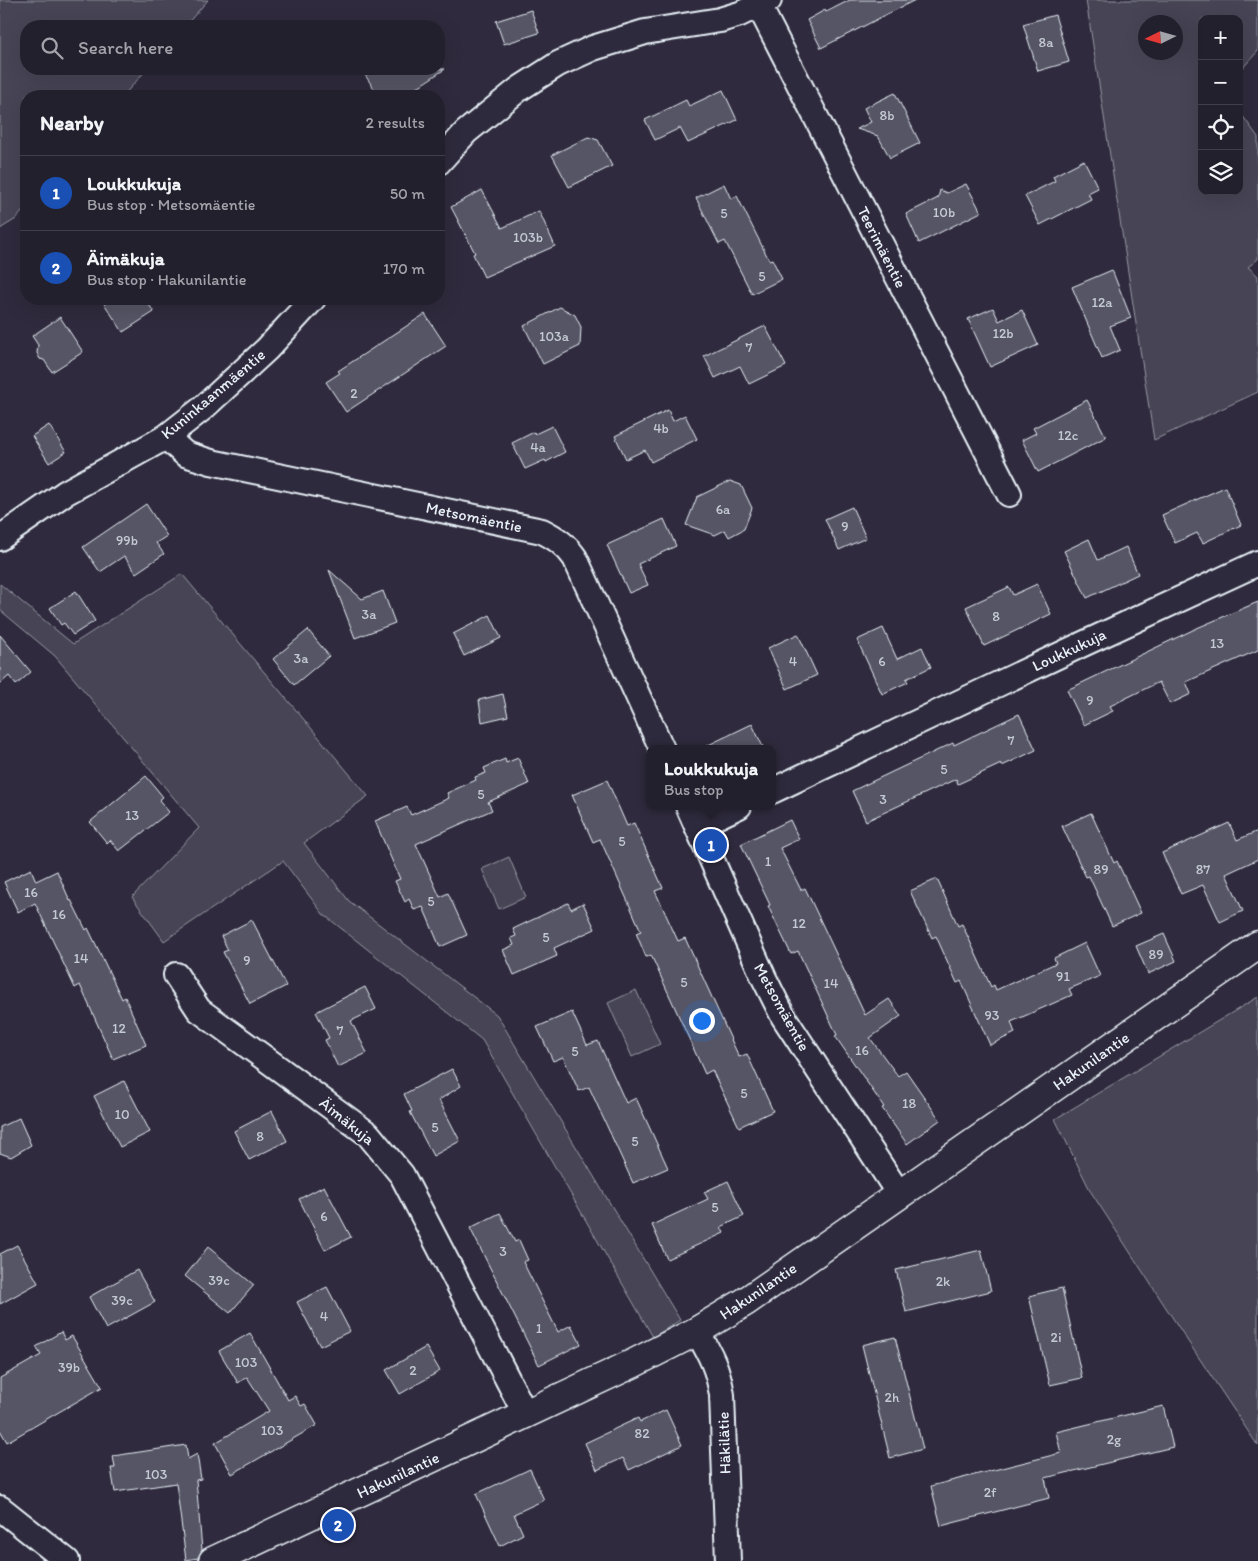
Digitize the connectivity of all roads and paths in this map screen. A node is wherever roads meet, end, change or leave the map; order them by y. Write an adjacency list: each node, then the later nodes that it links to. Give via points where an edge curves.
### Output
1 (761, 2): 2 (street, via 740,14 645,32 593,48 558,64 519,89 466,132); 5 (street, Teerimäentie)
2 (445, 155)
3 (308, 305): 4 (street, Kuninkaanmäentie, via 268,349)
4 (166, 437): 6 (street, Kuninkaanmäentie, via 65,493); 8 (street, Metsomäentie, via 185,454 211,462 532,529 556,538 575,558)
5 (1009, 494)
6 (0, 538)
7 (1258, 563): 9 (street, Loukkukuja)
8 (660, 745)
9 (776, 789)
10 (720, 810): 11 (street)
11 (692, 816): 14 (street, Metsomäentie, via 783,1016)
12 (1258, 945): 14 (street, Hakunilantie)
13 (176, 975): 16 (street, Äimäkuja, via 199,1010 368,1134 402,1175)
14 (899, 1194): 15 (street, Hakunilantie, via 745,1302)
15 (697, 1331): 16 (street, Hakunilantie); 20 (street, Häkilätie, via 712,1356 722,1395)
16 (526, 1415): 19 (street, Hakunilantie)
17 (0, 1508): 18 (street)
18 (67, 1561)
19 (213, 1561)
20 (728, 1561)

